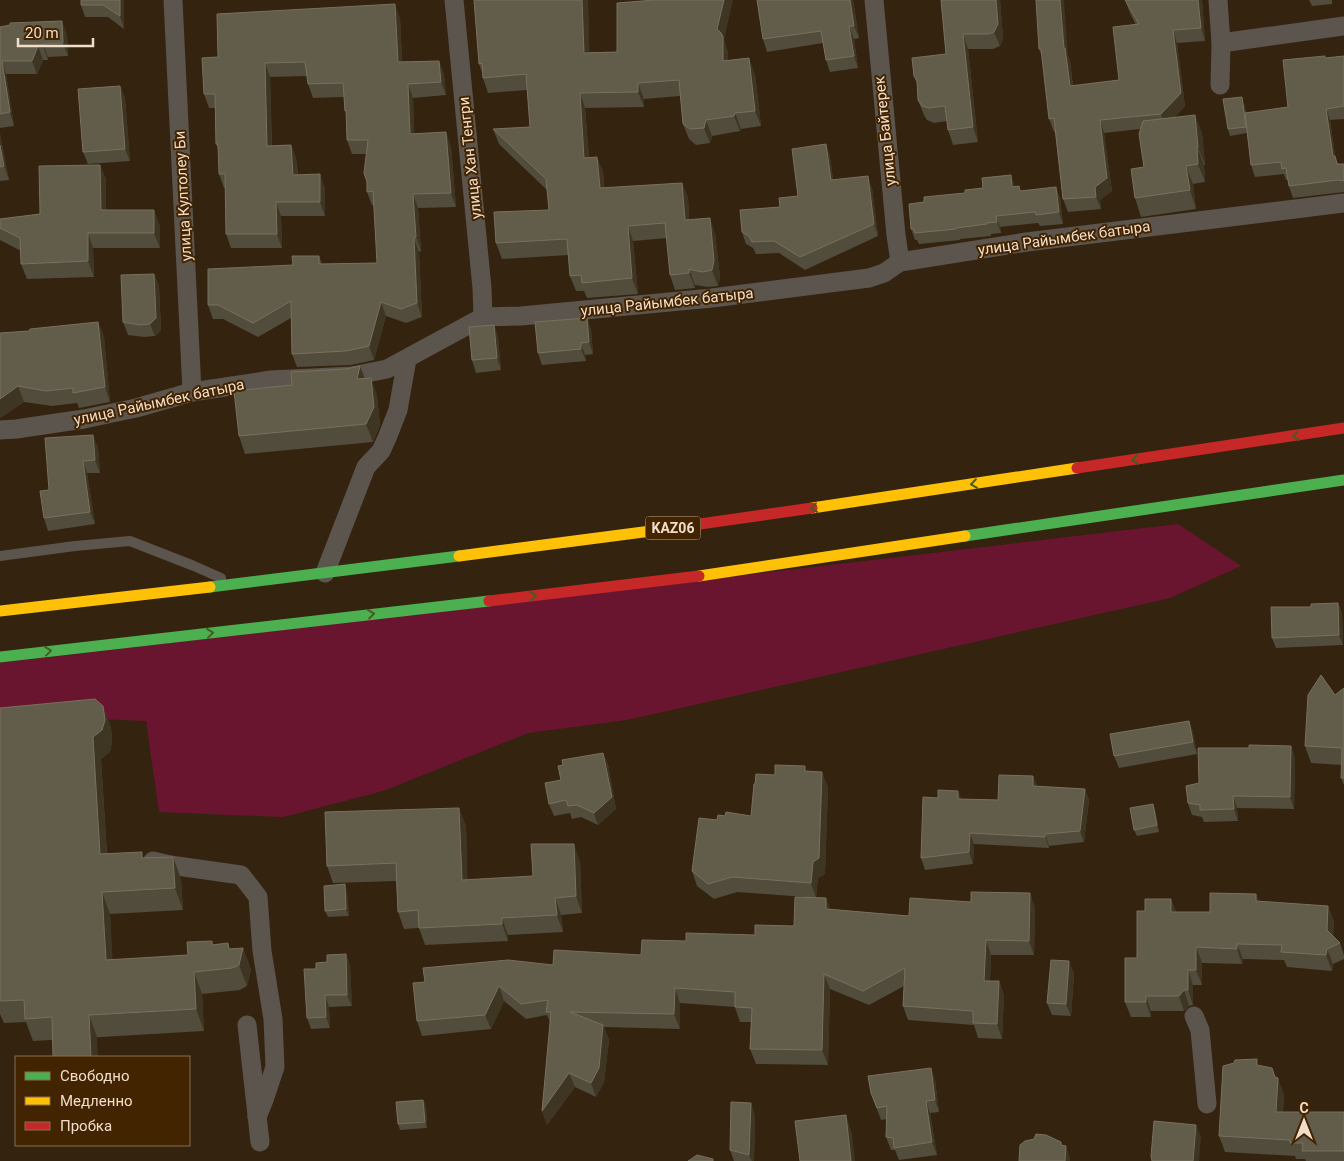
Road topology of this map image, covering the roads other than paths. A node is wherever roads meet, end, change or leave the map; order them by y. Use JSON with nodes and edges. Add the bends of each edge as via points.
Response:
{"nodes":[{"id":1,"x":173,"y":0,"type":"edge"},
{"id":2,"x":454,"y":0,"type":"edge"},
{"id":3,"x":874,"y":0,"type":"edge"},
{"id":4,"x":1218,"y":0,"type":"edge"},
{"id":5,"x":1344,"y":26,"type":"edge"},
{"id":6,"x":1222,"y":44,"type":"junction"},
{"id":7,"x":1220,"y":84,"type":"dead end"},
{"id":8,"x":1344,"y":203,"type":"edge"},
{"id":9,"x":900,"y":262,"type":"junction"},
{"id":10,"x":483,"y":316,"type":"junction"},
{"id":11,"x":407,"y":359,"type":"junction"},
{"id":12,"x":192,"y":392,"type":"junction"},
{"id":13,"x":1344,"y":428,"type":"edge"},
{"id":14,"x":0,"y":430,"type":"edge"},
{"id":15,"x":1344,"y":480,"type":"edge"},
{"id":16,"x":0,"y":556,"type":"edge"},
{"id":17,"x":325,"y":573,"type":"junction"},
{"id":18,"x":233,"y":584,"type":"junction"},
{"id":19,"x":0,"y":611,"type":"edge"},
{"id":20,"x":0,"y":657,"type":"edge"},
{"id":21,"x":138,"y":857,"type":"edge"},
{"id":22,"x":1194,"y":1016,"type":"dead end"},
{"id":23,"x":247,"y":1025,"type":"dead end"},
{"id":24,"x":1207,"y":1104,"type":"dead end"},
{"id":25,"x":257,"y":1117,"type":"junction"},
{"id":26,"x":260,"y":1142,"type":"dead end"}],
"edges":[{"from":1,"to":12,"type":"street","name":"улица Култолеу Би"},
{"from":2,"to":10,"type":"street","name":"улица Хан Тенгри"},
{"from":3,"to":9,"type":"street","name":"улица Байтерек"},
{"from":4,"to":6,"type":"street"},
{"from":5,"to":6,"type":"street"},
{"from":6,"to":7,"type":"street"},
{"from":8,"to":9,"type":"street","name":"улица Райымбек батыра","via":[[1027,242]]},
{"from":9,"to":10,"type":"street","name":"улица Райымбек батыра","via":[[869,278],[712,298],[521,316]]},
{"from":10,"to":11,"type":"street","name":"улица Райымбек батыра"},
{"from":11,"to":12,"type":"street","name":"улица Райымбек батыра","via":[[387,369],[352,376],[271,380]]},
{"from":11,"to":17,"type":"street","via":[[398,410],[381,452],[366,467]]},
{"from":12,"to":14,"type":"street","name":"улица Райымбек батыра","via":[[84,419]]},
{"from":13,"to":17,"type":"highway","number":"KАZ06","one_way":true,"via":[[716,522]]},
{"from":20,"to":15,"type":"highway","one_way":true,"via":[[685,578]]},
{"from":16,"to":18,"type":"lane","via":[[130,541]]},
{"from":17,"to":18,"type":"highway","number":"KАZ06"},
{"from":18,"to":19,"type":"highway","number":"KАZ06"},
{"from":21,"to":25,"type":"street","via":[[241,875],[258,897],[262,951],[273,1019],[275,1067]]},
{"from":22,"to":24,"type":"street","via":[[1200,1030]]},
{"from":23,"to":25,"type":"street"},
{"from":25,"to":26,"type":"street"}]}
